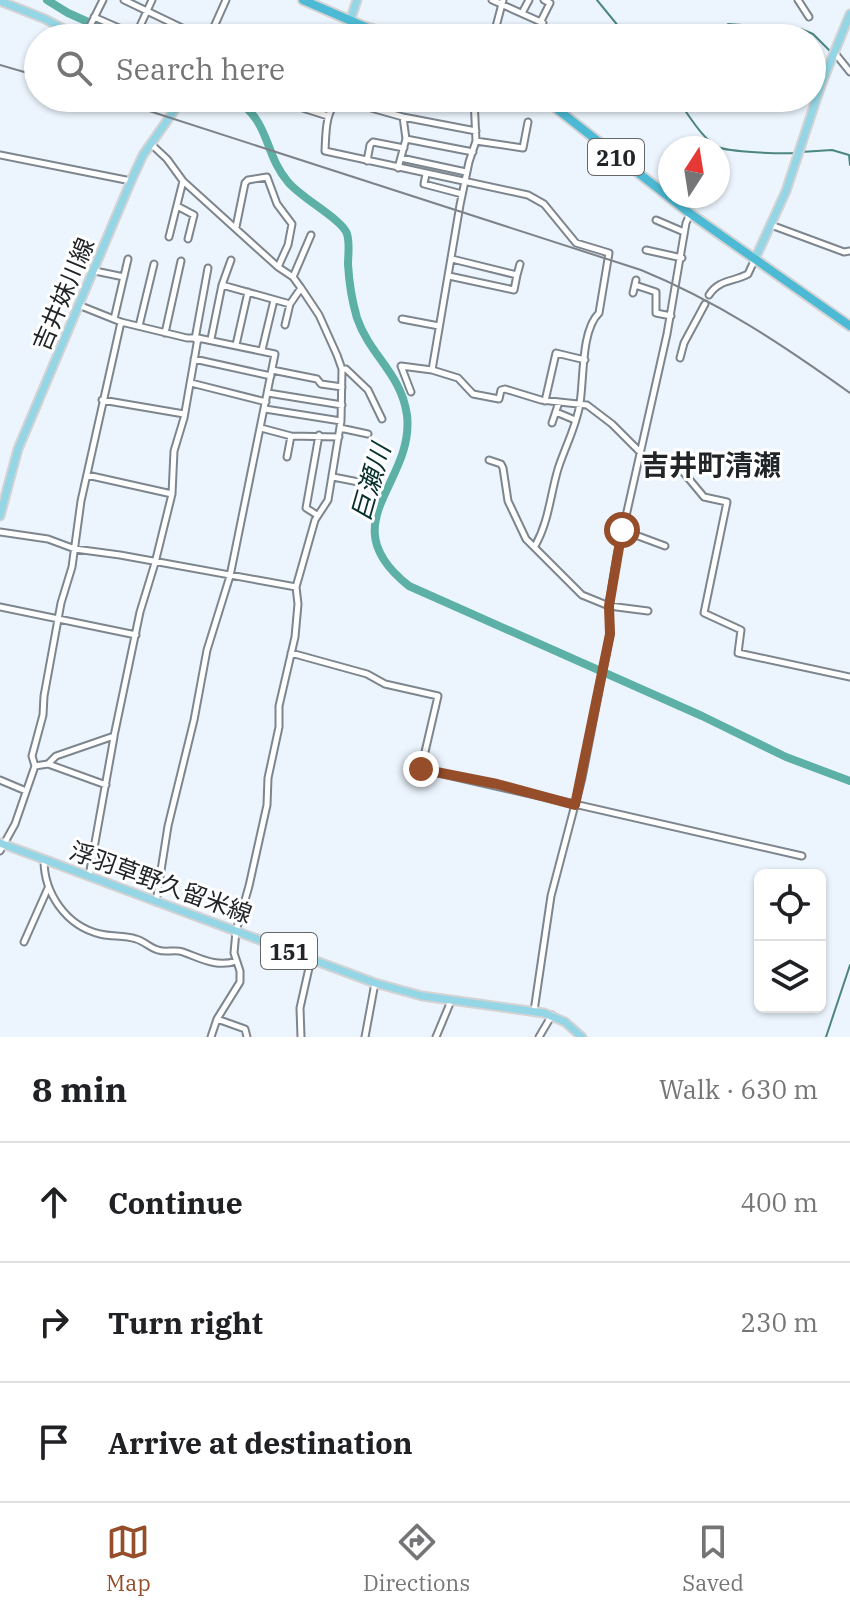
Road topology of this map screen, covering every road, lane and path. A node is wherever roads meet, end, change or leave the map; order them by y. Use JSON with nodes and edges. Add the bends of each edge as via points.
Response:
{"nodes":[{"id":1,"x":103,"y":0,"type":"edge"},
{"id":2,"x":124,"y":0,"type":"edge"},
{"id":3,"x":152,"y":0,"type":"edge"},
{"id":4,"x":226,"y":0,"type":"edge"},
{"id":5,"x":303,"y":0,"type":"edge"},
{"id":6,"x":357,"y":0,"type":"edge"},
{"id":7,"x":492,"y":0,"type":"edge"},
{"id":8,"x":544,"y":0,"type":"edge"},
{"id":9,"x":798,"y":0,"type":"edge"},
{"id":10,"x":0,"y":1,"type":"edge"},
{"id":11,"x":526,"y":1,"type":"edge"},
{"id":12,"x":503,"y":2,"type":"edge"},
{"id":13,"x":148,"y":10,"type":"junction"},
{"id":14,"x":522,"y":13,"type":"junction"},
{"id":15,"x":850,"y":14,"type":"edge"},
{"id":16,"x":94,"y":17,"type":"junction"},
{"id":17,"x":809,"y":17,"type":"dead end"},
{"id":18,"x":350,"y":21,"type":"junction"},
{"id":19,"x":55,"y":24,"type":"edge"},
{"id":20,"x":90,"y":24,"type":"edge"},
{"id":21,"x":110,"y":24,"type":"edge"},
{"id":22,"x":143,"y":24,"type":"edge"},
{"id":23,"x":177,"y":24,"type":"edge"},
{"id":24,"x":213,"y":24,"type":"edge"},
{"id":25,"x":356,"y":24,"type":"edge"},
{"id":26,"x":497,"y":24,"type":"edge"},
{"id":27,"x":833,"y":55,"type":"junction"},
{"id":28,"x":850,"y":72,"type":"edge"},
{"id":29,"x":826,"y":75,"type":"edge"},
{"id":30,"x":173,"y":112,"type":"edge"},
{"id":31,"x":315,"y":112,"type":"edge"},
{"id":32,"x":330,"y":112,"type":"edge"},
{"id":33,"x":388,"y":112,"type":"edge"},
{"id":34,"x":475,"y":112,"type":"edge"},
{"id":35,"x":567,"y":112,"type":"edge"},
{"id":36,"x":813,"y":112,"type":"edge"},
{"id":37,"x":328,"y":116,"type":"junction"},
{"id":38,"x":403,"y":117,"type":"junction"},
{"id":39,"x":528,"y":122,"type":"dead end"},
{"id":40,"x":476,"y":131,"type":"junction"},
{"id":41,"x":406,"y":139,"type":"junction"},
{"id":42,"x":476,"y":141,"type":"junction"},
{"id":43,"x":151,"y":144,"type":"junction"},
{"id":44,"x":404,"y":148,"type":"junction"},
{"id":45,"x":473,"y":152,"type":"junction"},
{"id":46,"x":0,"y":155,"type":"edge"},
{"id":47,"x":401,"y":158,"type":"junction"},
{"id":48,"x":367,"y":161,"type":"junction"},
{"id":49,"x":398,"y":168,"type":"junction"},
{"id":50,"x":466,"y":172,"type":"junction"},
{"id":51,"x":426,"y":174,"type":"junction"},
{"id":52,"x":131,"y":181,"type":"junction"},
{"id":53,"x":183,"y":181,"type":"junction"},
{"id":54,"x":464,"y":183,"type":"junction"},
{"id":55,"x":462,"y":194,"type":"junction"},
{"id":56,"x":177,"y":206,"type":"junction"},
{"id":57,"x":690,"y":214,"type":"junction"},
{"id":58,"x":656,"y":220,"type":"dead end"},
{"id":59,"x":771,"y":225,"type":"junction"},
{"id":60,"x":236,"y":227,"type":"junction"},
{"id":61,"x":684,"y":232,"type":"junction"},
{"id":62,"x":311,"y":235,"type":"dead end"},
{"id":63,"x":169,"y":237,"type":"dead end"},
{"id":64,"x":188,"y":239,"type":"dead end"},
{"id":65,"x":646,"y":250,"type":"dead end"},
{"id":66,"x":850,"y":251,"type":"edge"},
{"id":67,"x":682,"y":258,"type":"junction"},
{"id":68,"x":128,"y":259,"type":"dead end"},
{"id":69,"x":452,"y":259,"type":"junction"},
{"id":70,"x":755,"y":259,"type":"junction"},
{"id":71,"x":231,"y":260,"type":"dead end"},
{"id":72,"x":181,"y":261,"type":"dead end"},
{"id":73,"x":154,"y":264,"type":"dead end"},
{"id":74,"x":520,"y":264,"type":"dead end"},
{"id":75,"x":278,"y":267,"type":"junction"},
{"id":76,"x":208,"y":268,"type":"dead end"},
{"id":77,"x":95,"y":271,"type":"junction"},
{"id":78,"x":517,"y":275,"type":"junction"},
{"id":79,"x":449,"y":276,"type":"junction"},
{"id":80,"x":124,"y":277,"type":"junction"},
{"id":81,"x":293,"y":277,"type":"junction"},
{"id":82,"x":222,"y":285,"type":"junction"},
{"id":83,"x":301,"y":288,"type":"junction"},
{"id":84,"x":248,"y":292,"type":"junction"},
{"id":85,"x":633,"y":293,"type":"dead end"},
{"id":86,"x":709,"y":295,"type":"dead end"},
{"id":87,"x":274,"y":300,"type":"junction"},
{"id":88,"x":290,"y":304,"type":"junction"},
{"id":89,"x":705,"y":304,"type":"dead end"},
{"id":90,"x":81,"y":306,"type":"junction"},
{"id":91,"x":671,"y":316,"type":"junction"},
{"id":92,"x":402,"y":319,"type":"dead end"},
{"id":93,"x":118,"y":320,"type":"junction"},
{"id":94,"x":285,"y":325,"type":"dead end"},
{"id":95,"x":139,"y":326,"type":"junction"},
{"id":96,"x":439,"y":326,"type":"junction"},
{"id":97,"x":850,"y":326,"type":"edge"},
{"id":98,"x":165,"y":333,"type":"junction"},
{"id":99,"x":196,"y":338,"type":"junction"},
{"id":100,"x":211,"y":339,"type":"junction"},
{"id":101,"x":236,"y":345,"type":"junction"},
{"id":102,"x":262,"y":350,"type":"junction"},
{"id":103,"x":680,"y":358,"type":"dead end"},
{"id":104,"x":194,"y":359,"type":"junction"},
{"id":105,"x":585,"y":360,"type":"junction"},
{"id":106,"x":342,"y":369,"type":"junction"},
{"id":107,"x":432,"y":370,"type":"junction"},
{"id":108,"x":271,"y":373,"type":"junction"},
{"id":109,"x":191,"y":383,"type":"junction"},
{"id":110,"x":342,"y":387,"type":"junction"},
{"id":111,"x":411,"y":392,"type":"dead end"},
{"id":112,"x":268,"y":393,"type":"junction"},
{"id":113,"x":102,"y":400,"type":"junction"},
{"id":114,"x":545,"y":401,"type":"junction"},
{"id":115,"x":559,"y":402,"type":"junction"},
{"id":116,"x":582,"y":404,"type":"junction"},
{"id":117,"x":266,"y":405,"type":"junction"},
{"id":118,"x":342,"y":405,"type":"junction"},
{"id":119,"x":556,"y":412,"type":"junction"},
{"id":120,"x":184,"y":415,"type":"junction"},
{"id":121,"x":382,"y":419,"type":"dead end"},
{"id":122,"x":575,"y":420,"type":"junction"},
{"id":123,"x":552,"y":423,"type":"dead end"},
{"id":124,"x":341,"y":425,"type":"junction"},
{"id":125,"x":261,"y":428,"type":"junction"},
{"id":126,"x":368,"y":434,"type":"dead end"},
{"id":127,"x":319,"y":435,"type":"junction"},
{"id":128,"x":291,"y":436,"type":"junction"},
{"id":129,"x":339,"y":437,"type":"junction"},
{"id":130,"x":640,"y":455,"type":"junction"},
{"id":131,"x":287,"y":457,"type":"dead end"},
{"id":132,"x":489,"y":460,"type":"dead end"},
{"id":133,"x":383,"y":471,"type":"dead end"},
{"id":134,"x":87,"y":475,"type":"junction"},
{"id":135,"x":333,"y":477,"type":"junction"},
{"id":136,"x":172,"y":494,"type":"junction"},
{"id":137,"x":317,"y":515,"type":"junction"},
{"id":138,"x":0,"y":516,"type":"edge"},
{"id":139,"x":622,"y":530,"type":"junction"},
{"id":140,"x":0,"y":532,"type":"edge"},
{"id":141,"x":535,"y":546,"type":"junction"},
{"id":142,"x":665,"y":546,"type":"dead end"},
{"id":143,"x":75,"y":549,"type":"junction"},
{"id":144,"x":155,"y":563,"type":"junction"},
{"id":145,"x":230,"y":576,"type":"junction"},
{"id":146,"x":296,"y":587,"type":"junction"},
{"id":147,"x":609,"y":606,"type":"junction"},
{"id":148,"x":0,"y":607,"type":"edge"},
{"id":149,"x":648,"y":611,"type":"dead end"},
{"id":150,"x":58,"y":619,"type":"junction"},
{"id":151,"x":136,"y":635,"type":"junction"},
{"id":152,"x":291,"y":653,"type":"junction"},
{"id":153,"x":850,"y":677,"type":"edge"},
{"id":154,"x":114,"y":736,"type":"junction"},
{"id":155,"x":48,"y":764,"type":"junction"},
{"id":156,"x":35,"y":766,"type":"junction"},
{"id":157,"x":0,"y":780,"type":"edge"},
{"id":158,"x":106,"y":785,"type":"junction"},
{"id":159,"x":26,"y":791,"type":"junction"},
{"id":160,"x":575,"y":805,"type":"junction"},
{"id":161,"x":1,"y":846,"type":"edge"},
{"id":162,"x":802,"y":856,"type":"dead end"},
{"id":163,"x":44,"y":860,"type":"junction"},
{"id":164,"x":89,"y":876,"type":"junction"},
{"id":165,"x":49,"y":887,"type":"junction"},
{"id":166,"x":156,"y":902,"type":"junction"},
{"id":167,"x":236,"y":931,"type":"junction"},
{"id":168,"x":24,"y":942,"type":"dead end"},
{"id":169,"x":311,"y":959,"type":"junction"},
{"id":170,"x":236,"y":961,"type":"junction"},
{"id":171,"x":375,"y":983,"type":"junction"},
{"id":172,"x":451,"y":1001,"type":"junction"},
{"id":173,"x":534,"y":1011,"type":"junction"},
{"id":174,"x":552,"y":1015,"type":"junction"},
{"id":175,"x":217,"y":1019,"type":"junction"},
{"id":176,"x":211,"y":1037,"type":"edge"},
{"id":177,"x":247,"y":1037,"type":"edge"},
{"id":178,"x":301,"y":1037,"type":"edge"},
{"id":179,"x":365,"y":1037,"type":"edge"},
{"id":180,"x":436,"y":1037,"type":"edge"},
{"id":181,"x":539,"y":1037,"type":"edge"},
{"id":182,"x":582,"y":1037,"type":"edge"}],
"edges":[{"from":1,"to":16,"type":"street"},
{"from":2,"to":13,"type":"street"},
{"from":3,"to":13,"type":"street"},
{"from":4,"to":24,"type":"street"},
{"from":5,"to":18,"type":"highway"},
{"from":6,"to":18,"type":"main road"},
{"from":7,"to":12,"type":"street"},
{"from":8,"to":14,"type":"street","via":[[550,3],[542,22]]},
{"from":9,"to":17,"type":"street"},
{"from":10,"to":19,"type":"main road"},
{"from":11,"to":14,"type":"street"},
{"from":12,"to":14,"type":"street"},
{"from":12,"to":26,"type":"street"},
{"from":13,"to":22,"type":"street"},
{"from":13,"to":23,"type":"street"},
{"from":15,"to":27,"type":"main road"},
{"from":16,"to":20,"type":"street"},
{"from":16,"to":21,"type":"street"},
{"from":18,"to":25,"type":"highway"},
{"from":27,"to":28,"type":"street"},
{"from":27,"to":29,"type":"main road"},
{"from":30,"to":43,"type":"main road","name":"吉井妹川線"},
{"from":31,"to":37,"type":"street"},
{"from":32,"to":37,"type":"street"},
{"from":33,"to":38,"type":"street"},
{"from":34,"to":40,"type":"street"},
{"from":35,"to":57,"type":"highway","number":"210"},
{"from":36,"to":59,"type":"main road"},
{"from":37,"to":48,"type":"street","via":[[327,154]]},
{"from":38,"to":40,"type":"street"},
{"from":38,"to":41,"type":"street"},
{"from":39,"to":42,"type":"street","via":[[523,148]]},
{"from":40,"to":42,"type":"street"},
{"from":41,"to":44,"type":"street"},
{"from":41,"to":45,"type":"street"},
{"from":42,"to":45,"type":"street"},
{"from":43,"to":52,"type":"main road","name":"吉井妹川線"},
{"from":43,"to":53,"type":"street"},
{"from":44,"to":47,"type":"street"},
{"from":44,"to":48,"type":"street","via":[[373,142]]},
{"from":45,"to":50,"type":"street"},
{"from":46,"to":52,"type":"street"},
{"from":47,"to":49,"type":"street"},
{"from":47,"to":50,"type":"street"},
{"from":48,"to":49,"type":"street"},
{"from":49,"to":51,"type":"street"},
{"from":50,"to":54,"type":"street"},
{"from":51,"to":54,"type":"street"},
{"from":51,"to":55,"type":"street","via":[[424,184]]},
{"from":52,"to":77,"type":"main road","name":"吉井妹川線"},
{"from":53,"to":56,"type":"street"},
{"from":53,"to":60,"type":"street"},
{"from":54,"to":55,"type":"street"},
{"from":54,"to":105,"type":"street","via":[[537,199],[576,243],[609,253]]},
{"from":55,"to":69,"type":"street"},
{"from":56,"to":63,"type":"street"},
{"from":56,"to":64,"type":"street","via":[[194,215]]},
{"from":57,"to":61,"type":"street"},
{"from":57,"to":70,"type":"highway","number":"210"},
{"from":58,"to":61,"type":"street"},
{"from":59,"to":66,"type":"street"},
{"from":59,"to":70,"type":"main road"},
{"from":60,"to":75,"type":"street"},
{"from":60,"to":75,"type":"street","via":[[245,183],[267,177],[292,224]]},
{"from":61,"to":67,"type":"street"},
{"from":62,"to":81,"type":"street"},
{"from":65,"to":67,"type":"street"},
{"from":67,"to":91,"type":"street"},
{"from":68,"to":80,"type":"street"},
{"from":69,"to":78,"type":"street"},
{"from":69,"to":79,"type":"street"},
{"from":70,"to":86,"type":"street","via":[[748,274],[714,287]]},
{"from":70,"to":97,"type":"highway","number":"210"},
{"from":71,"to":82,"type":"street"},
{"from":72,"to":98,"type":"street"},
{"from":73,"to":95,"type":"street"},
{"from":74,"to":78,"type":"street"},
{"from":75,"to":81,"type":"street"},
{"from":76,"to":99,"type":"street"},
{"from":77,"to":80,"type":"street"},
{"from":77,"to":90,"type":"main road","name":"吉井妹川線"},
{"from":78,"to":79,"type":"street","via":[[514,290]]},
{"from":79,"to":96,"type":"street"},
{"from":80,"to":93,"type":"street"},
{"from":81,"to":83,"type":"street"},
{"from":82,"to":84,"type":"street"},
{"from":82,"to":100,"type":"street"},
{"from":83,"to":88,"type":"street"},
{"from":83,"to":106,"type":"street","via":[[326,328]]},
{"from":84,"to":87,"type":"street"},
{"from":84,"to":101,"type":"street"},
{"from":85,"to":91,"type":"street","via":[[636,283],[656,292],[656,313]]},
{"from":87,"to":88,"type":"street"},
{"from":87,"to":102,"type":"street"},
{"from":88,"to":94,"type":"street"},
{"from":89,"to":103,"type":"street"},
{"from":90,"to":93,"type":"street"},
{"from":90,"to":138,"type":"main road","name":"吉井妹川線","via":[[18,449]]},
{"from":91,"to":130,"type":"street"},
{"from":92,"to":96,"type":"street"},
{"from":93,"to":95,"type":"street"},
{"from":93,"to":113,"type":"street"},
{"from":95,"to":98,"type":"street"},
{"from":96,"to":107,"type":"street"},
{"from":98,"to":99,"type":"street"},
{"from":99,"to":100,"type":"street"},
{"from":99,"to":104,"type":"street"},
{"from":100,"to":101,"type":"street"},
{"from":101,"to":102,"type":"street"},
{"from":102,"to":108,"type":"street","via":[[275,354]]},
{"from":104,"to":108,"type":"street"},
{"from":104,"to":109,"type":"street"},
{"from":105,"to":114,"type":"street","via":[[556,353]]},
{"from":105,"to":116,"type":"street"},
{"from":106,"to":110,"type":"street"},
{"from":106,"to":121,"type":"street","via":[[368,390]]},
{"from":107,"to":111,"type":"street","via":[[401,366]]},
{"from":107,"to":114,"type":"street","via":[[458,378],[473,394],[499,399],[505,389]]},
{"from":108,"to":110,"type":"street"},
{"from":108,"to":112,"type":"street"},
{"from":109,"to":117,"type":"street"},
{"from":109,"to":120,"type":"street"},
{"from":110,"to":118,"type":"street"},
{"from":112,"to":117,"type":"street"},
{"from":112,"to":118,"type":"street"},
{"from":113,"to":120,"type":"street"},
{"from":113,"to":134,"type":"street"},
{"from":114,"to":115,"type":"street"},
{"from":115,"to":116,"type":"street"},
{"from":115,"to":119,"type":"street"},
{"from":116,"to":122,"type":"street"},
{"from":116,"to":130,"type":"street","via":[[612,424]]},
{"from":117,"to":124,"type":"street"},
{"from":117,"to":125,"type":"street"},
{"from":118,"to":124,"type":"street"},
{"from":119,"to":122,"type":"street"},
{"from":119,"to":123,"type":"street"},
{"from":120,"to":136,"type":"street","via":[[174,451]]},
{"from":122,"to":141,"type":"street","via":[[547,526]]},
{"from":124,"to":126,"type":"street"},
{"from":124,"to":129,"type":"street"},
{"from":125,"to":128,"type":"street"},
{"from":125,"to":145,"type":"street"},
{"from":127,"to":128,"type":"street"},
{"from":127,"to":129,"type":"street"},
{"from":127,"to":137,"type":"street","via":[[306,508]]},
{"from":128,"to":131,"type":"street"},
{"from":129,"to":135,"type":"street"},
{"from":130,"to":139,"type":"street"},
{"from":130,"to":153,"type":"street","via":[[679,467],[704,497],[727,502],[704,613],[741,630],[738,653]]},
{"from":132,"to":141,"type":"street","via":[[501,464],[513,514]]},
{"from":133,"to":135,"type":"street","via":[[374,485]]},
{"from":134,"to":136,"type":"street"},
{"from":134,"to":143,"type":"street"},
{"from":135,"to":137,"type":"street","via":[[325,507]]},
{"from":136,"to":144,"type":"street"},
{"from":137,"to":146,"type":"street"},
{"from":139,"to":142,"type":"street"},
{"from":139,"to":147,"type":"street"},
{"from":140,"to":143,"type":"street"},
{"from":141,"to":147,"type":"street","via":[[582,595]]},
{"from":143,"to":144,"type":"street"},
{"from":143,"to":150,"type":"street"},
{"from":144,"to":145,"type":"street"},
{"from":144,"to":151,"type":"street"},
{"from":145,"to":146,"type":"street"},
{"from":145,"to":166,"type":"street","via":[[207,650]]},
{"from":146,"to":152,"type":"street"},
{"from":147,"to":149,"type":"street"},
{"from":147,"to":160,"type":"street","via":[[610,634]]},
{"from":148,"to":150,"type":"street"},
{"from":150,"to":151,"type":"street"},
{"from":150,"to":156,"type":"street","via":[[32,756]]},
{"from":151,"to":154,"type":"street"},
{"from":152,"to":160,"type":"street","via":[[438,696],[421,769]]},
{"from":152,"to":167,"type":"street","via":[[267,805]]},
{"from":154,"to":155,"type":"street","via":[[60,754]]},
{"from":154,"to":158,"type":"street"},
{"from":155,"to":156,"type":"street"},
{"from":155,"to":158,"type":"street"},
{"from":156,"to":159,"type":"street"},
{"from":157,"to":159,"type":"street"},
{"from":158,"to":164,"type":"street"},
{"from":159,"to":161,"type":"street"},
{"from":160,"to":162,"type":"street"},
{"from":160,"to":173,"type":"street","via":[[551,896]]},
{"from":161,"to":163,"type":"main road","name":"浮羽草野久留米線","number":"151"},
{"from":163,"to":164,"type":"main road","name":"浮羽草野久留米線","number":"151"},
{"from":163,"to":165,"type":"street"},
{"from":164,"to":166,"type":"main road","name":"浮羽草野久留米線","number":"151"},
{"from":165,"to":168,"type":"street"},
{"from":165,"to":170,"type":"street","via":[[61,908],[99,934],[121,934],[158,950],[182,951],[219,964]]},
{"from":166,"to":167,"type":"main road","name":"浮羽草野久留米線","number":"151"},
{"from":167,"to":169,"type":"main road","name":"浮羽草野久留米線","number":"151"},
{"from":167,"to":170,"type":"street"},
{"from":169,"to":171,"type":"main road","name":"浮羽草野久留米線","number":"151"},
{"from":169,"to":178,"type":"street","via":[[300,1008]]},
{"from":170,"to":175,"type":"street","via":[[240,982]]},
{"from":171,"to":172,"type":"main road","name":"浮羽草野久留米線","number":"151"},
{"from":171,"to":179,"type":"street"},
{"from":172,"to":173,"type":"main road","name":"浮羽草野久留米線","number":"151"},
{"from":172,"to":180,"type":"street"},
{"from":173,"to":174,"type":"main road","name":"浮羽草野久留米線","number":"151"},
{"from":174,"to":181,"type":"street"},
{"from":174,"to":182,"type":"main road","name":"浮羽草野久留米線","number":"151"},
{"from":175,"to":176,"type":"street"},
{"from":175,"to":177,"type":"street","via":[[242,1027]]}]}
